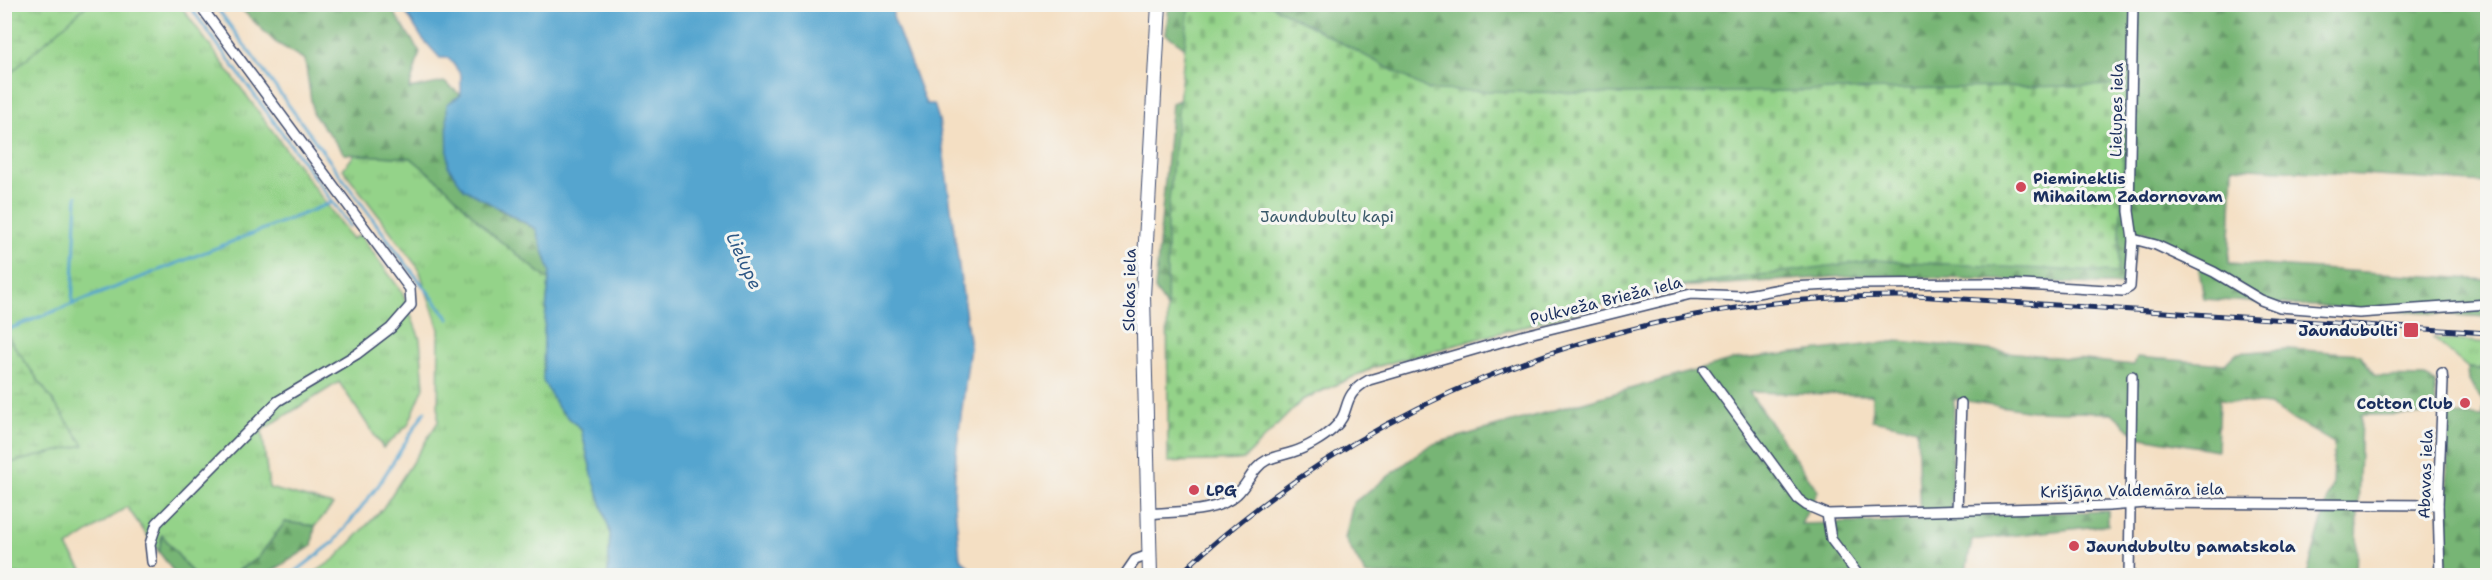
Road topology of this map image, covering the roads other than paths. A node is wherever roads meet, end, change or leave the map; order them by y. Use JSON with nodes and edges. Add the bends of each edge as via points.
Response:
{"nodes":[{"id":1,"x":199,"y":4,"type":"edge"},
{"id":2,"x":1159,"y":4,"type":"edge"},
{"id":3,"x":2133,"y":4,"type":"edge"},
{"id":4,"x":2133,"y":239,"type":"junction"},
{"id":5,"x":2130,"y":287,"type":"joint"},
{"id":6,"x":2487,"y":304,"type":"edge"},
{"id":7,"x":1704,"y":370,"type":"dead end"},
{"id":8,"x":2442,"y":373,"type":"dead end"},
{"id":9,"x":2132,"y":376,"type":"dead end"},
{"id":10,"x":1960,"y":403,"type":"dead end"},
{"id":11,"x":2130,"y":503,"type":"junction"},
{"id":12,"x":2438,"y":505,"type":"junction"},
{"id":13,"x":1957,"y":510,"type":"junction"},
{"id":14,"x":1149,"y":514,"type":"junction"},
{"id":15,"x":1827,"y":514,"type":"junction"},
{"id":16,"x":1149,"y":555,"type":"junction"},
{"id":17,"x":152,"y":562,"type":"dead end"},
{"id":18,"x":1124,"y":576,"type":"edge"},
{"id":19,"x":1149,"y":576,"type":"edge"},
{"id":20,"x":1858,"y":576,"type":"edge"},
{"id":21,"x":2129,"y":576,"type":"edge"},
{"id":22,"x":2440,"y":576,"type":"edge"}],
"edges":[{"from":1,"to":17,"type":"street","via":[[410,289],[411,304],[391,328],[357,354],[278,401],[158,523],[150,544]]},
{"from":2,"to":14,"type":"main road","name":"Slokas iela","via":[[1143,278]]},
{"from":3,"to":4,"type":"street","name":"Lielupes iela","via":[[2129,211]]},
{"from":4,"to":5,"type":"street","name":"Lielupes iela"},
{"from":4,"to":6,"type":"street","via":[[2156,245],[2280,307],[2359,313]]},
{"from":5,"to":14,"type":"street","name":"Pulkveža Brieža iela","via":[[2112,292],[1990,283],[1851,284],[1791,287],[1741,296],[1691,294],[1664,300],[1370,380],[1350,394],[1341,421],[1334,428],[1295,452],[1265,461],[1236,496],[1205,508]]},
{"from":7,"to":15,"type":"street","via":[[1798,499]]},
{"from":8,"to":12,"type":"street","name":"Abavas iela"},
{"from":9,"to":11,"type":"street"},
{"from":10,"to":13,"type":"street"},
{"from":11,"to":12,"type":"street","name":"Krišjāņa Valdemāra iela"},
{"from":11,"to":13,"type":"street","name":"Krišjāņa Valdemāra iela"},
{"from":11,"to":21,"type":"street"},
{"from":12,"to":22,"type":"street","name":"Abavas iela"},
{"from":13,"to":15,"type":"street","name":"Krišjāņa Valdemāra iela"},
{"from":14,"to":16,"type":"main road","name":"Slokas iela"},
{"from":15,"to":20,"type":"street","via":[[1831,539]]},
{"from":16,"to":18,"type":"street","via":[[1135,560]]},
{"from":16,"to":19,"type":"main road","name":"Slokas iela"}]}
